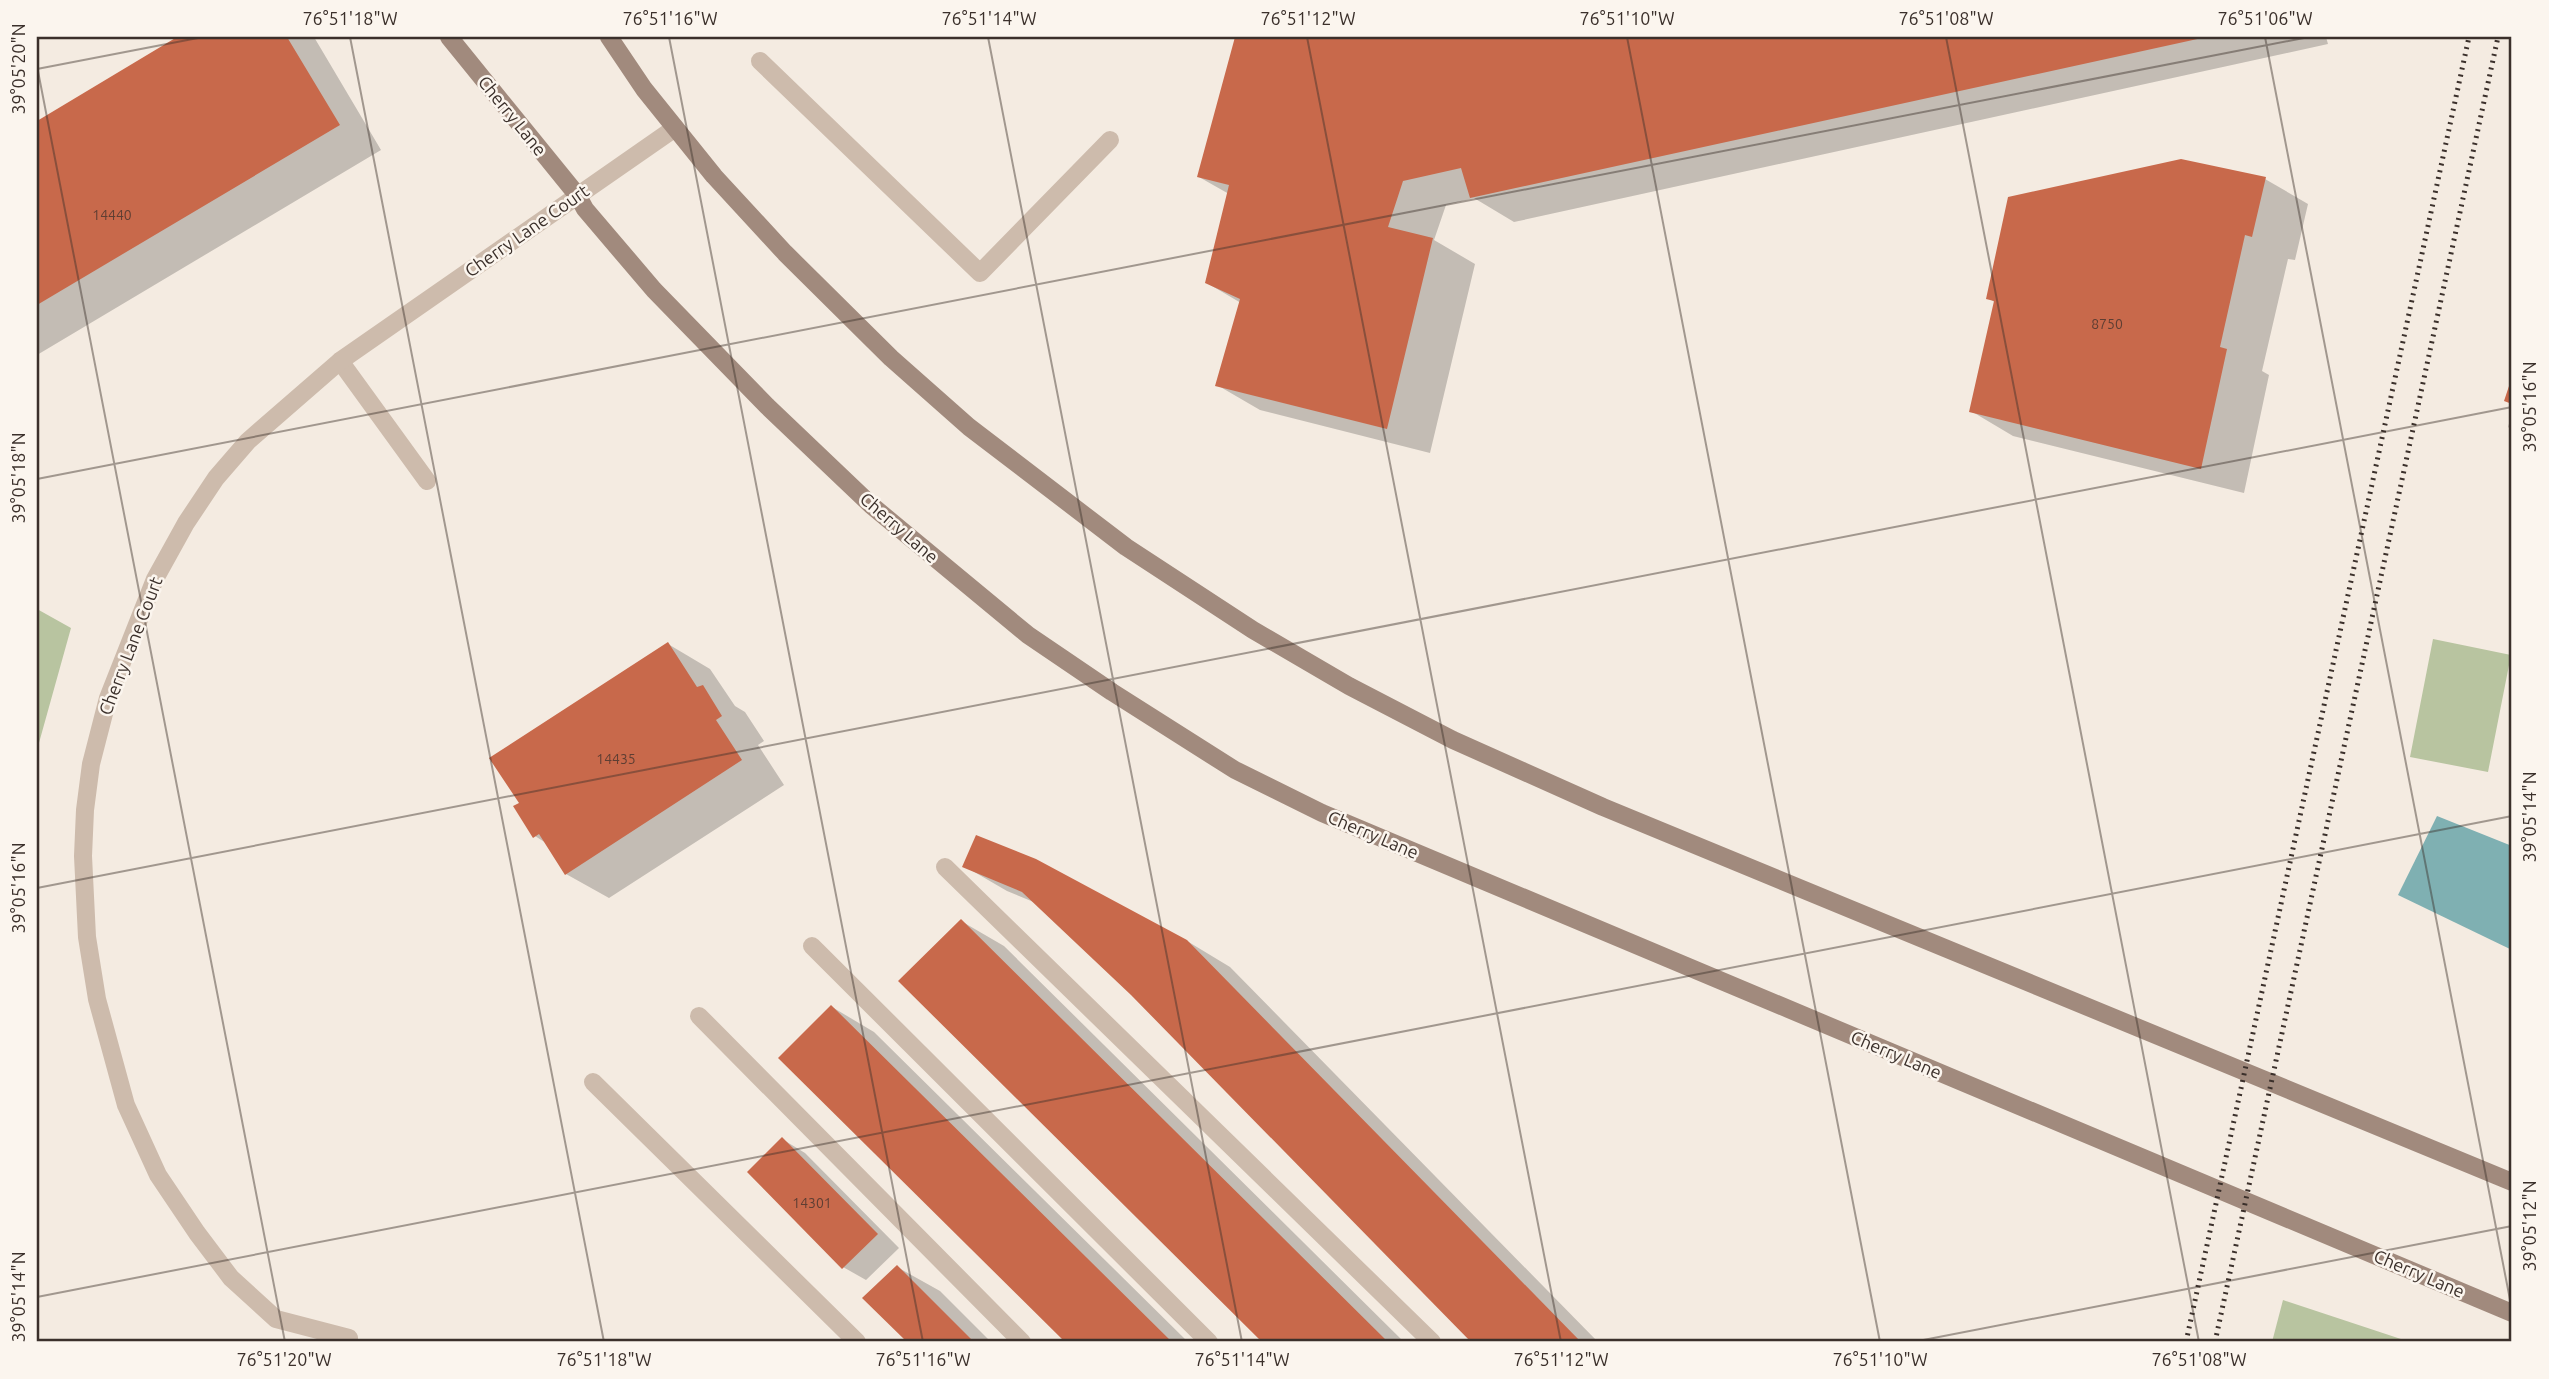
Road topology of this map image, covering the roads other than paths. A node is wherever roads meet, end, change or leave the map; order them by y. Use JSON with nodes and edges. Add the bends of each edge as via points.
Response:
{"nodes":[{"id":1,"x":449,"y":37,"type":"edge"},
{"id":2,"x":608,"y":37,"type":"edge"},
{"id":3,"x":760,"y":61,"type":"dead end"},
{"id":4,"x":675,"y":128,"type":"junction"},
{"id":5,"x":1110,"y":140,"type":"dead end"},
{"id":6,"x":578,"y":196,"type":"junction"},
{"id":7,"x":340,"y":361,"type":"junction"},
{"id":8,"x":427,"y":481,"type":"dead end"},
{"id":9,"x":945,"y":867,"type":"dead end"},
{"id":10,"x":812,"y":946,"type":"dead end"},
{"id":11,"x":699,"y":1016,"type":"dead end"},
{"id":12,"x":593,"y":1082,"type":"dead end"},
{"id":13,"x":2512,"y":1182,"type":"edge"},
{"id":14,"x":2512,"y":1313,"type":"edge"},
{"id":15,"x":349,"y":1338,"type":"dead end"},
{"id":16,"x":857,"y":1342,"type":"edge"},
{"id":17,"x":1022,"y":1342,"type":"edge"},
{"id":18,"x":1209,"y":1342,"type":"edge"},
{"id":19,"x":1432,"y":1342,"type":"edge"}],
"edges":[{"from":1,"to":6,"type":"main road","name":"Cherry Lane"},
{"from":2,"to":4,"type":"main road"},
{"from":3,"to":5,"type":"street","via":[[980,273]]},
{"from":4,"to":6,"type":"street","name":"Cherry Lane Court"},
{"from":4,"to":13,"type":"main road","via":[[785,253],[969,427],[1126,547],[1349,687],[1603,807]]},
{"from":6,"to":7,"type":"street","name":"Cherry Lane Court"},
{"from":6,"to":14,"type":"main road","name":"Cherry Lane","via":[[711,351],[871,505],[1028,635],[1235,770],[1322,813]]},
{"from":7,"to":8,"type":"street"},
{"from":7,"to":15,"type":"street","name":"Cherry Lane Court","via":[[248,441],[216,478],[155,579],[108,698],[91,764],[83,856],[87,937],[97,999],[126,1105],[158,1175],[231,1278],[276,1319]]},
{"from":9,"to":19,"type":"street"},
{"from":10,"to":18,"type":"street"},
{"from":11,"to":17,"type":"street"},
{"from":12,"to":16,"type":"street"}]}
